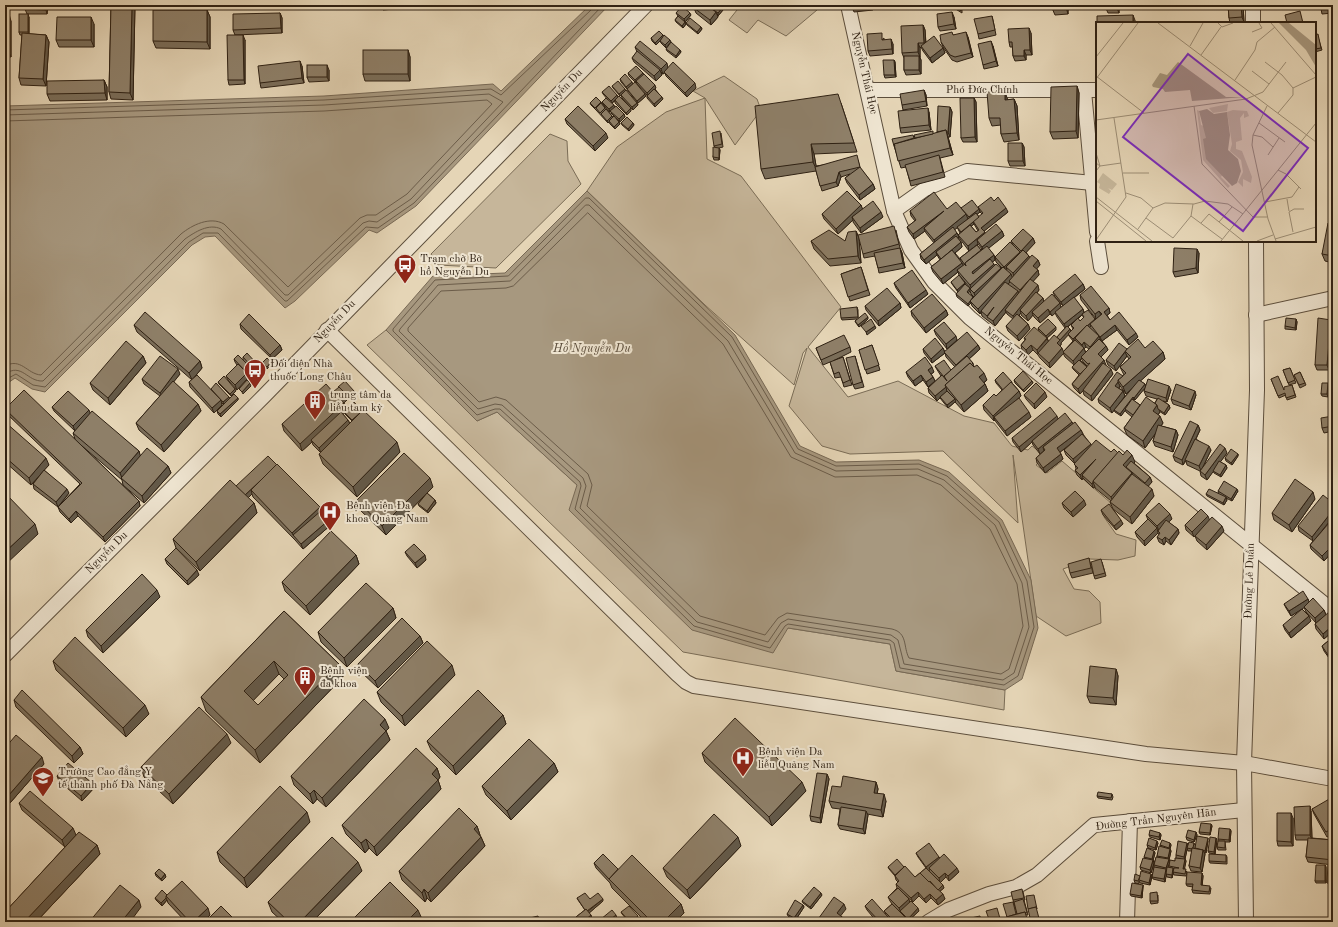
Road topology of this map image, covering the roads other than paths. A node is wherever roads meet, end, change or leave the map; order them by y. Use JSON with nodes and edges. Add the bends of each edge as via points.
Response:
{"nodes":[{"id":1,"x":646,"y":5,"type":"edge"},
{"id":2,"x":848,"y":5,"type":"edge"},
{"id":3,"x":1253,"y":5,"type":"edge"},
{"id":4,"x":1253,"y":22,"type":"edge"},
{"id":5,"x":868,"y":90,"type":"junction"},
{"id":6,"x":1090,"y":90,"type":"edge"},
{"id":7,"x":1093,"y":183,"type":"junction"},
{"id":8,"x":894,"y":211,"type":"junction"},
{"id":9,"x":1096,"y":220,"type":"edge"},
{"id":10,"x":1097,"y":242,"type":"edge"},
{"id":11,"x":1256,"y":242,"type":"edge"},
{"id":12,"x":1101,"y":267,"type":"dead end"},
{"id":13,"x":1333,"y":298,"type":"edge"},
{"id":14,"x":1256,"y":315,"type":"junction"},
{"id":15,"x":327,"y":330,"type":"junction"},
{"id":16,"x":1251,"y":546,"type":"junction"},
{"id":17,"x":1332,"y":609,"type":"edge"},
{"id":18,"x":8,"y":650,"type":"edge"},
{"id":19,"x":1244,"y":763,"type":"junction"},
{"id":20,"x":1333,"y":779,"type":"edge"},
{"id":21,"x":1244,"y":810,"type":"junction"},
{"id":22,"x":1130,"y":821,"type":"junction"},
{"id":23,"x":928,"y":922,"type":"edge"},
{"id":24,"x":1127,"y":922,"type":"edge"},
{"id":25,"x":1246,"y":922,"type":"edge"}],
"edges":[{"from":1,"to":15,"type":"street","name":"Nguyễn Du"},
{"from":2,"to":5,"type":"street","name":"Nguyễn Thái Học"},
{"from":3,"to":4,"type":"street"},
{"from":5,"to":6,"type":"street","name":"Phó Đức Chính"},
{"from":5,"to":8,"type":"street","name":"Nguyễn Thái Học"},
{"from":6,"to":7,"type":"street"},
{"from":7,"to":8,"type":"street","via":[[967,171],[925,189]]},
{"from":7,"to":9,"type":"street"},
{"from":8,"to":16,"type":"street","name":"Nguyễn Thái Học","via":[[911,250],[934,282],[970,318]]},
{"from":10,"to":12,"type":"street"},
{"from":11,"to":14,"type":"street","name":"Đường Lê Duẩn"},
{"from":13,"to":14,"type":"street"},
{"from":14,"to":16,"type":"street","name":"Đường Lê Duẩn","via":[[1257,390]]},
{"from":15,"to":18,"type":"street","name":"Nguyễn Du"},
{"from":15,"to":19,"type":"street","via":[[686,682],[694,686],[1146,754]]},
{"from":16,"to":17,"type":"street","name":"Nguyễn Thái Học"},
{"from":16,"to":19,"type":"street","name":"Đường Lê Duẩn"},
{"from":19,"to":20,"type":"street"},
{"from":19,"to":21,"type":"street","name":"Đường Lê Duẩn"},
{"from":21,"to":22,"type":"street","name":"Đường Trần Nguyên Hãn"},
{"from":21,"to":25,"type":"street","name":"Đường Lê Duẩn"},
{"from":22,"to":23,"type":"street","name":"Đường Trần Nguyên Hãn","via":[[1094,825],[1037,875],[1016,887],[989,894],[948,910]]},
{"from":22,"to":24,"type":"street"}]}
